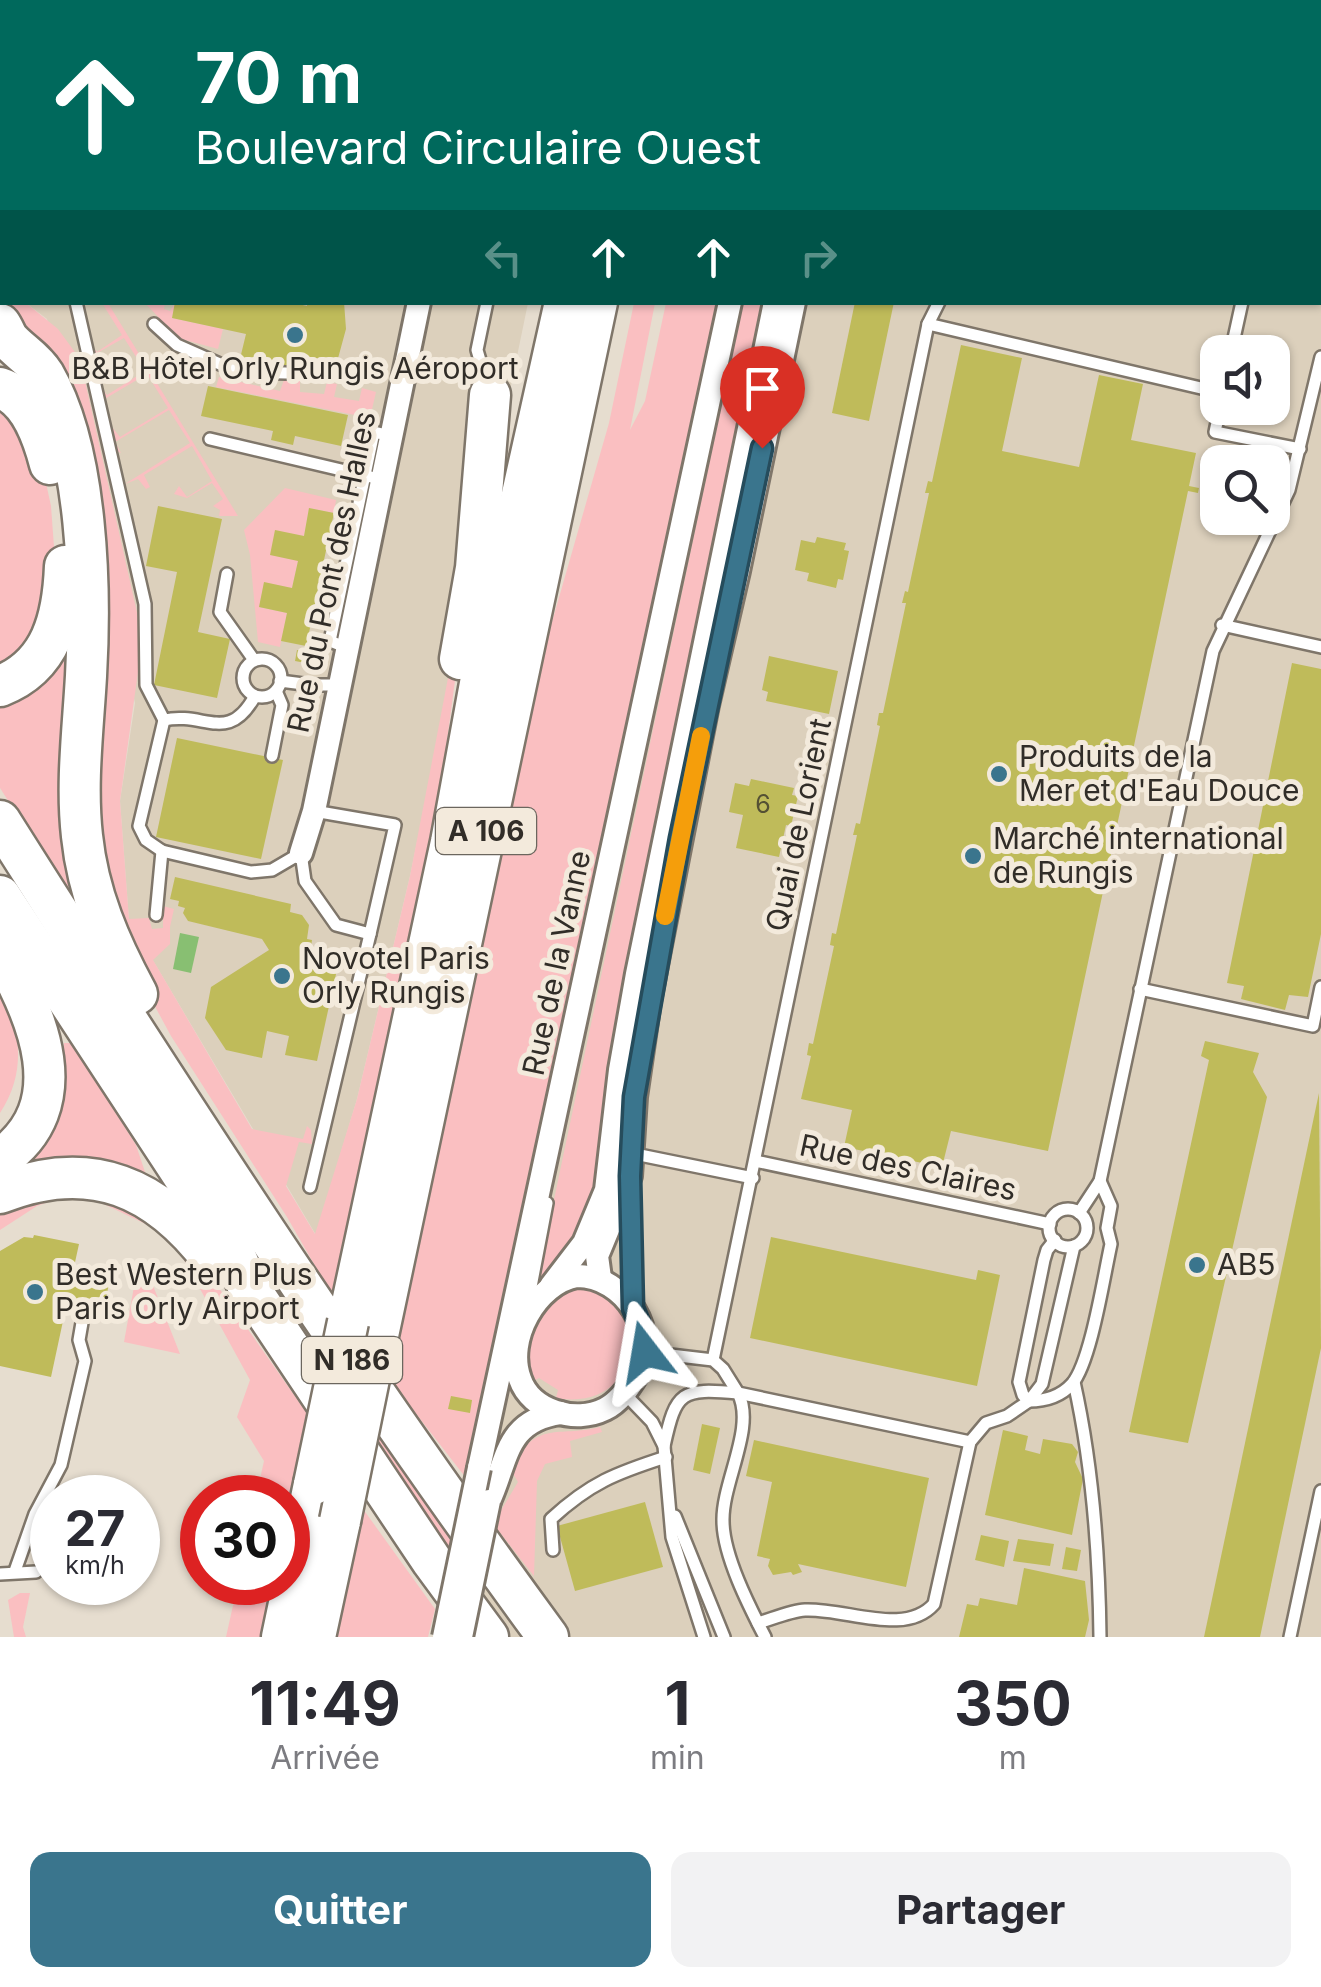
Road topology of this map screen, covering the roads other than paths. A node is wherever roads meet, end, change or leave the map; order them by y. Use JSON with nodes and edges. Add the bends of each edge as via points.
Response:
{"nodes":[{"id":1,"x":77,"y":305,"type":"edge"},
{"id":2,"x":418,"y":305,"type":"edge"},
{"id":3,"x":486,"y":305,"type":"edge"},
{"id":4,"x":563,"y":305,"type":"edge"},
{"id":5,"x":596,"y":305,"type":"edge"},
{"id":6,"x":729,"y":305,"type":"edge"},
{"id":7,"x":774,"y":305,"type":"edge"},
{"id":8,"x":793,"y":305,"type":"edge"},
{"id":9,"x":938,"y":305,"type":"edge"},
{"id":10,"x":1241,"y":305,"type":"edge"},
{"id":11,"x":154,"y":324,"type":"dead end"},
{"id":12,"x":928,"y":324,"type":"junction"},
{"id":13,"x":2,"y":333,"type":"edge"},
{"id":14,"x":1235,"y":335,"type":"edge"},
{"id":15,"x":1321,"y":357,"type":"edge"},
{"id":16,"x":286,"y":373,"type":"dead end"},
{"id":17,"x":4,"y":386,"type":"edge"},
{"id":18,"x":1200,"y":388,"type":"edge"},
{"id":19,"x":490,"y":394,"type":"joint"},
{"id":20,"x":1216,"y":425,"type":"edge"},
{"id":21,"x":210,"y":439,"type":"dead end"},
{"id":22,"x":1300,"y":449,"type":"junction"},
{"id":23,"x":373,"y":477,"type":"junction"},
{"id":24,"x":226,"y":574,"type":"dead end"},
{"id":25,"x":1222,"y":625,"type":"junction"},
{"id":26,"x":1321,"y":647,"type":"edge"},
{"id":27,"x":254,"y":660,"type":"junction"},
{"id":28,"x":338,"y":685,"type":"junction"},
{"id":29,"x":0,"y":686,"type":"edge"},
{"id":30,"x":278,"y":686,"type":"junction"},
{"id":31,"x":255,"y":696,"type":"junction"},
{"id":32,"x":164,"y":720,"type":"junction"},
{"id":33,"x":272,"y":756,"type":"dead end"},
{"id":34,"x":314,"y":811,"type":"junction"},
{"id":35,"x":0,"y":821,"type":"edge"},
{"id":36,"x":451,"y":842,"type":"junction"},
{"id":37,"x":162,"y":851,"type":"junction"},
{"id":38,"x":301,"y":853,"type":"junction"},
{"id":39,"x":0,"y":896,"type":"edge"},
{"id":40,"x":156,"y":914,"type":"dead end"},
{"id":41,"x":370,"y":934,"type":"junction"},
{"id":42,"x":0,"y":950,"type":"edge"},
{"id":43,"x":1321,"y":987,"type":"edge"},
{"id":44,"x":1140,"y":989,"type":"junction"},
{"id":45,"x":42,"y":1053,"type":"junction"},
{"id":46,"x":162,"y":1078,"type":"junction"},
{"id":47,"x":563,"y":1126,"type":"dead end"},
{"id":48,"x":0,"y":1141,"type":"edge"},
{"id":49,"x":0,"y":1160,"type":"edge"},
{"id":50,"x":756,"y":1162,"type":"junction"},
{"id":51,"x":630,"y":1164,"type":"junction"},
{"id":52,"x":753,"y":1178,"type":"junction"},
{"id":53,"x":1100,"y":1182,"type":"junction"},
{"id":54,"x":310,"y":1186,"type":"dead end"},
{"id":55,"x":0,"y":1193,"type":"edge"},
{"id":56,"x":1079,"y":1212,"type":"junction"},
{"id":57,"x":1050,"y":1224,"type":"junction"},
{"id":58,"x":1054,"y":1240,"type":"junction"},
{"id":59,"x":1074,"y":1246,"type":"junction"},
{"id":60,"x":600,"y":1278,"type":"junction"},
{"id":61,"x":247,"y":1284,"type":"junction"},
{"id":62,"x":551,"y":1286,"type":"junction"},
{"id":63,"x":633,"y":1308,"type":"junction"},
{"id":64,"x":84,"y":1311,"type":"dead end"},
{"id":65,"x":524,"y":1325,"type":"junction"},
{"id":66,"x":645,"y":1352,"type":"junction"},
{"id":67,"x":517,"y":1358,"type":"junction"},
{"id":68,"x":713,"y":1360,"type":"junction"},
{"id":69,"x":1074,"y":1382,"type":"junction"},
{"id":70,"x":738,"y":1392,"type":"junction"},
{"id":71,"x":624,"y":1394,"type":"junction"},
{"id":72,"x":1029,"y":1401,"type":"junction"},
{"id":73,"x":560,"y":1413,"type":"junction"},
{"id":74,"x":970,"y":1442,"type":"junction"},
{"id":75,"x":665,"y":1451,"type":"junction"},
{"id":76,"x":1321,"y":1490,"type":"edge"},
{"id":77,"x":489,"y":1502,"type":"junction"},
{"id":78,"x":672,"y":1506,"type":"junction"},
{"id":79,"x":553,"y":1550,"type":"dead end"},
{"id":80,"x":15,"y":1571,"type":"junction"},
{"id":81,"x":30,"y":1572,"type":"edge"},
{"id":82,"x":0,"y":1574,"type":"edge"},
{"id":83,"x":758,"y":1624,"type":"junction"},
{"id":84,"x":282,"y":1637,"type":"edge"},
{"id":85,"x":315,"y":1637,"type":"edge"},
{"id":86,"x":444,"y":1637,"type":"edge"},
{"id":87,"x":460,"y":1637,"type":"edge"},
{"id":88,"x":488,"y":1637,"type":"edge"},
{"id":89,"x":548,"y":1637,"type":"edge"},
{"id":90,"x":704,"y":1637,"type":"edge"},
{"id":91,"x":724,"y":1637,"type":"edge"},
{"id":92,"x":765,"y":1637,"type":"edge"},
{"id":93,"x":1100,"y":1637,"type":"edge"},
{"id":94,"x":1290,"y":1637,"type":"edge"}],
"edges":[{"from":1,"to":32,"type":"lane","via":[[145,604],[146,685]]},
{"from":2,"to":23,"type":"street","name":"Rue du Pont des Halles","via":[[391,436]]},
{"from":3,"to":19,"type":"lane","via":[[477,350]]},
{"from":4,"to":36,"type":"highway","number":"A 106"},
{"from":5,"to":85,"type":"highway","number":"A 106","bridge":true},
{"from":6,"to":86,"type":"street","name":"Rue de la Vanne","bridge":true},
{"from":7,"to":62,"type":"street","via":[[636,974],[606,1190],[584,1243]]},
{"from":8,"to":51,"type":"street","via":[[676,856],[634,1097]]},
{"from":9,"to":12,"type":"lane","name":"Quai de Lorient"},
{"from":10,"to":14,"type":"lane"},
{"from":11,"to":16,"type":"lane","via":[[177,345],[238,372]]},
{"from":12,"to":18,"type":"lane"},
{"from":12,"to":50,"type":"lane","name":"Quai de Lorient"},
{"from":13,"to":46,"type":"highway","via":[[44,376],[76,473],[88,596],[82,838],[102,924],[170,1050]]},
{"from":15,"to":22,"type":"lane"},
{"from":17,"to":29,"type":"highway","via":[[31,415],[50,462],[65,563],[60,619],[50,644],[36,664]]},
{"from":19,"to":36,"type":"highway","via":[[476,568],[441,818]]},
{"from":20,"to":22,"type":"lane","via":[[1215,432]]},
{"from":21,"to":23,"type":"lane"},
{"from":22,"to":25,"type":"lane","via":[[1281,511]]},
{"from":23,"to":28,"type":"street","name":"Rue du Pont des Halles"},
{"from":24,"to":27,"type":"lane","via":[[220,612]]},
{"from":25,"to":26,"type":"lane"},
{"from":25,"to":44,"type":"lane"},
{"from":27,"to":30,"type":"lane","via":[[275,664]]},
{"from":27,"to":31,"type":"lane","via":[[242,679]]},
{"from":28,"to":30,"type":"lane"},
{"from":28,"to":34,"type":"street","name":"Rue du Pont des Halles"},
{"from":30,"to":31,"type":"lane","via":[[270,696]]},
{"from":30,"to":33,"type":"lane","via":[[282,705]]},
{"from":31,"to":32,"type":"lane","via":[[233,722]]},
{"from":32,"to":37,"type":"lane","via":[[139,826]]},
{"from":34,"to":38,"type":"street","name":"Rue du Pont des Halles"},
{"from":34,"to":41,"type":"lane","via":[[395,826]]},
{"from":35,"to":46,"type":"highway","number":"N 186"},
{"from":36,"to":84,"type":"highway","number":"A 106","bridge":true},
{"from":37,"to":38,"type":"lane","via":[[261,872]]},
{"from":37,"to":40,"type":"lane"},
{"from":38,"to":41,"type":"lane","via":[[306,881],[336,925]]},
{"from":39,"to":61,"type":"highway","number":"N 186","via":[[234,1253]]},
{"from":41,"to":54,"type":"lane"},
{"from":42,"to":45,"type":"highway","via":[[30,1007]]},
{"from":43,"to":44,"type":"lane","via":[[1312,1026]]},
{"from":44,"to":53,"type":"lane"},
{"from":45,"to":48,"type":"highway","via":[[30,1102]]},
{"from":45,"to":49,"type":"highway","via":[[40,1109],[26,1135]]},
{"from":46,"to":89,"type":"highway","number":"N 186"},
{"from":47,"to":65,"type":"lane"},
{"from":50,"to":52,"type":"lane","name":"Quai de Lorient"},
{"from":50,"to":57,"type":"lane","name":"Rue des Claires"},
{"from":51,"to":52,"type":"lane"},
{"from":51,"to":60,"type":"street","via":[[598,1256]]},
{"from":51,"to":63,"type":"lane"},
{"from":52,"to":68,"type":"lane","name":"Quai de Lorient"},
{"from":53,"to":56,"type":"lane"},
{"from":53,"to":69,"type":"lane","via":[[1111,1206],[1112,1244]]},
{"from":55,"to":61,"type":"highway","via":[[61,1176],[129,1188],[184,1225],[230,1284]]},
{"from":56,"to":57,"type":"lane","via":[[1058,1211]]},
{"from":56,"to":59,"type":"lane","via":[[1086,1233]]},
{"from":57,"to":58,"type":"lane"},
{"from":58,"to":59,"type":"lane"},
{"from":58,"to":72,"type":"lane","via":[[1046,1250],[1019,1382]]},
{"from":59,"to":72,"type":"lane","via":[[1046,1376]]},
{"from":60,"to":62,"type":"street","via":[[577,1276]]},
{"from":60,"to":63,"type":"street"},
{"from":61,"to":88,"type":"highway","number":"N 186"},
{"from":62,"to":65,"type":"street"},
{"from":63,"to":66,"type":"street"},
{"from":64,"to":80,"type":"lane","via":[[78,1340],[85,1361],[61,1465]]},
{"from":65,"to":67,"type":"street"},
{"from":66,"to":68,"type":"lane"},
{"from":66,"to":71,"type":"street"},
{"from":67,"to":73,"type":"street","via":[[529,1394]]},
{"from":67,"to":77,"type":"street","via":[[486,1479]]},
{"from":68,"to":70,"type":"lane"},
{"from":69,"to":72,"type":"lane","via":[[1045,1401]]},
{"from":69,"to":93,"type":"lane","via":[[1090,1466]]},
{"from":70,"to":74,"type":"lane"},
{"from":70,"to":75,"type":"lane","via":[[701,1391],[680,1400]]},
{"from":70,"to":83,"type":"lane","via":[[744,1415],[724,1536]]},
{"from":71,"to":73,"type":"street","via":[[601,1411]]},
{"from":71,"to":75,"type":"lane","via":[[652,1422]]},
{"from":72,"to":74,"type":"lane","via":[[986,1423]]},
{"from":73,"to":77,"type":"street","via":[[538,1418],[515,1437]]},
{"from":74,"to":83,"type":"lane","via":[[934,1604],[925,1616],[907,1623],[804,1610]]},
{"from":75,"to":78,"type":"lane"},
{"from":75,"to":79,"type":"lane","via":[[576,1496],[551,1519]]},
{"from":76,"to":94,"type":"lane"},
{"from":77,"to":87,"type":"street","bridge":true},
{"from":78,"to":90,"type":"lane","via":[[672,1537]]},
{"from":78,"to":91,"type":"lane"},
{"from":80,"to":81,"type":"lane"},
{"from":80,"to":82,"type":"lane"},
{"from":83,"to":92,"type":"lane"}]}
